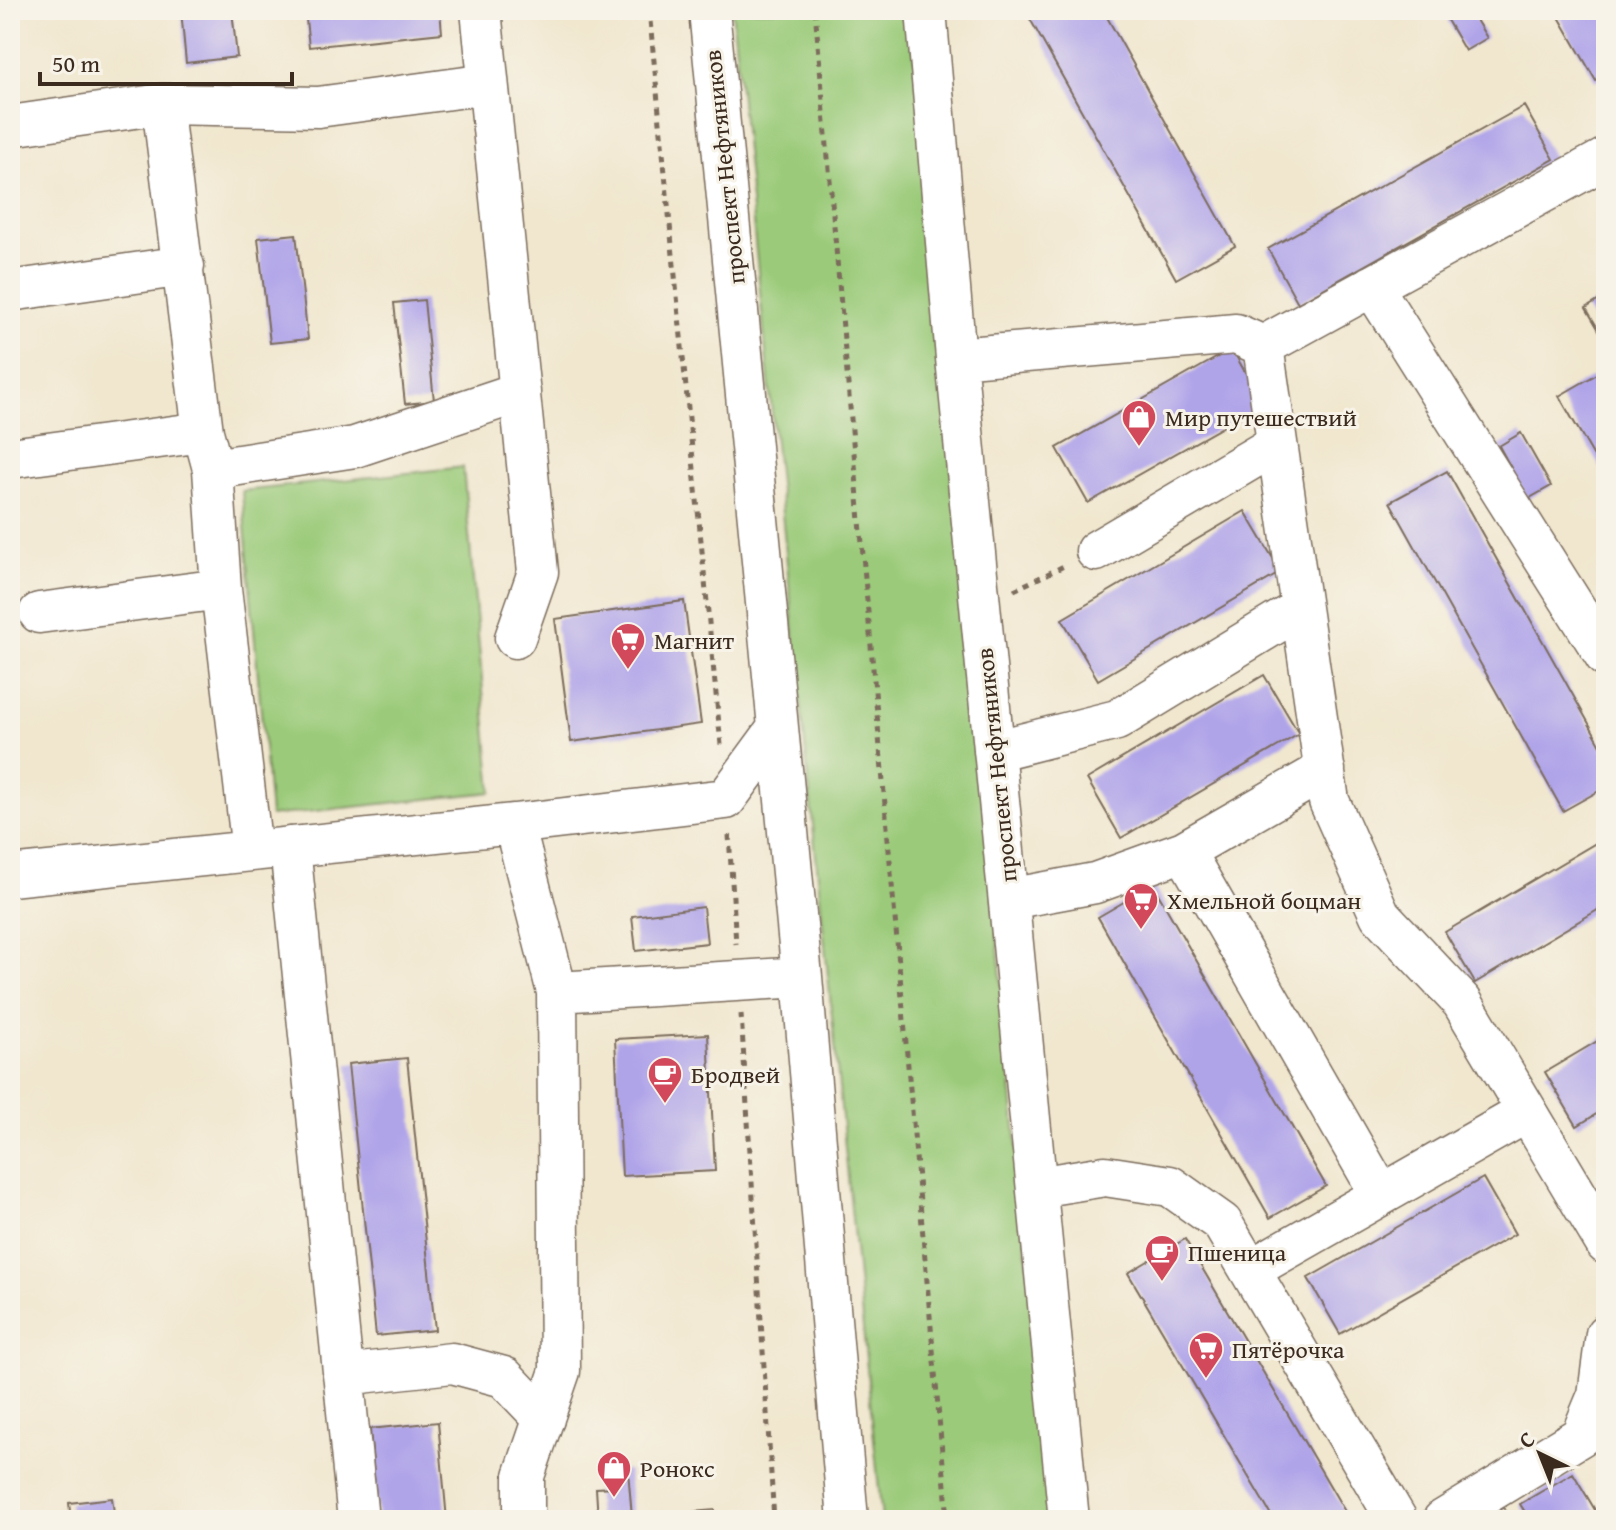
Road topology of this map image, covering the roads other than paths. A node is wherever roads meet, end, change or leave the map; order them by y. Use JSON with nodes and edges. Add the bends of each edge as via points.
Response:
{"nodes":[{"id":1,"x":481,"y":10,"type":"edge"},
{"id":2,"x":709,"y":10,"type":"edge"},
{"id":3,"x":926,"y":10,"type":"edge"},
{"id":4,"x":488,"y":84,"type":"junction"},
{"id":5,"x":162,"y":104,"type":"junction"},
{"id":6,"x":10,"y":126,"type":"edge"},
{"id":7,"x":1606,"y":158,"type":"edge"},
{"id":8,"x":184,"y":266,"type":"junction"},
{"id":9,"x":1372,"y":286,"type":"junction"},
{"id":10,"x":10,"y":291,"type":"edge"},
{"id":11,"x":1263,"y":346,"type":"junction"},
{"id":12,"x":956,"y":358,"type":"junction"},
{"id":13,"x":520,"y":392,"type":"junction"},
{"id":14,"x":1277,"y":444,"type":"junction"},
{"id":15,"x":208,"y":450,"type":"junction"},
{"id":16,"x":18,"y":457,"type":"dead end"},
{"id":17,"x":1096,"y":551,"type":"road end"},
{"id":18,"x":221,"y":589,"type":"junction"},
{"id":19,"x":1301,"y":608,"type":"junction"},
{"id":20,"x":39,"y":613,"type":"dead end"},
{"id":21,"x":515,"y":638,"type":"dead end"},
{"id":22,"x":1606,"y":657,"type":"edge"},
{"id":23,"x":778,"y":728,"type":"junction"},
{"id":24,"x":994,"y":751,"type":"junction"},
{"id":25,"x":1325,"y":770,"type":"junction"},
{"id":26,"x":514,"y":824,"type":"junction"},
{"id":27,"x":271,"y":849,"type":"junction"},
{"id":28,"x":1184,"y":851,"type":"junction"},
{"id":29,"x":10,"y":876,"type":"edge"},
{"id":30,"x":1009,"y":899,"type":"junction"},
{"id":31,"x":802,"y":977,"type":"junction"},
{"id":32,"x":557,"y":992,"type":"junction"},
{"id":33,"x":1527,"y":1112,"type":"junction"},
{"id":34,"x":1037,"y":1187,"type":"junction"},
{"id":35,"x":1381,"y":1195,"type":"junction"},
{"id":36,"x":1606,"y":1244,"type":"edge"},
{"id":37,"x":1250,"y":1270,"type":"junction"},
{"id":38,"x":1606,"y":1334,"type":"edge"},
{"id":39,"x":343,"y":1375,"type":"junction"},
{"id":40,"x":544,"y":1419,"type":"junction"},
{"id":41,"x":358,"y":1520,"type":"edge"},
{"id":42,"x":524,"y":1520,"type":"edge"},
{"id":43,"x":848,"y":1520,"type":"edge"},
{"id":44,"x":1069,"y":1520,"type":"edge"},
{"id":45,"x":1397,"y":1520,"type":"edge"},
{"id":46,"x":1443,"y":1520,"type":"edge"}],
"edges":[{"from":1,"to":4,"type":"street"},
{"from":2,"to":23,"type":"street","name":"проспект Нефтяников"},
{"from":3,"to":12,"type":"street","name":"проспект Нефтяников"},
{"from":4,"to":5,"type":"street","via":[[318,107]]},
{"from":4,"to":13,"type":"street"},
{"from":5,"to":6,"type":"street"},
{"from":5,"to":8,"type":"street"},
{"from":7,"to":9,"type":"street"},
{"from":8,"to":10,"type":"street"},
{"from":8,"to":15,"type":"street"},
{"from":9,"to":11,"type":"street"},
{"from":9,"to":22,"type":"street"},
{"from":11,"to":12,"type":"street","via":[[1236,334]]},
{"from":11,"to":14,"type":"street"},
{"from":12,"to":24,"type":"street","name":"проспект Нефтяников"},
{"from":13,"to":15,"type":"street","via":[[355,447]]},
{"from":13,"to":21,"type":"street","via":[[538,572]]},
{"from":14,"to":17,"type":"street"},
{"from":14,"to":19,"type":"street"},
{"from":15,"to":16,"type":"street"},
{"from":15,"to":18,"type":"street"},
{"from":18,"to":20,"type":"street"},
{"from":18,"to":27,"type":"street"},
{"from":19,"to":24,"type":"street","via":[[1117,720]]},
{"from":19,"to":25,"type":"street"},
{"from":23,"to":26,"type":"street","via":[[726,799]]},
{"from":23,"to":31,"type":"street","name":"проспект Нефтяников"},
{"from":24,"to":30,"type":"street","name":"проспект Нефтяников"},
{"from":25,"to":28,"type":"street"},
{"from":25,"to":33,"type":"street","via":[[1329,801],[1380,915],[1462,1002]]},
{"from":26,"to":27,"type":"street"},
{"from":26,"to":32,"type":"street"},
{"from":27,"to":29,"type":"street"},
{"from":27,"to":39,"type":"street"},
{"from":28,"to":30,"type":"street","via":[[1095,883]]},
{"from":28,"to":35,"type":"street"},
{"from":30,"to":34,"type":"street","name":"проспект Нефтяников"},
{"from":31,"to":32,"type":"street"},
{"from":31,"to":43,"type":"street","name":"проспект Нефтяников"},
{"from":32,"to":40,"type":"street","via":[[560,1371]]},
{"from":33,"to":35,"type":"street"},
{"from":33,"to":36,"type":"street"},
{"from":34,"to":37,"type":"street","via":[[1105,1176],[1170,1186],[1222,1223]]},
{"from":34,"to":44,"type":"street","name":"проспект Нефтяников"},
{"from":35,"to":37,"type":"street"},
{"from":37,"to":45,"type":"street"},
{"from":38,"to":46,"type":"street","via":[[1598,1395],[1581,1436]]},
{"from":39,"to":40,"type":"street","via":[[452,1363],[504,1377]]},
{"from":39,"to":41,"type":"street"},
{"from":40,"to":42,"type":"street","via":[[524,1476]]}]}
